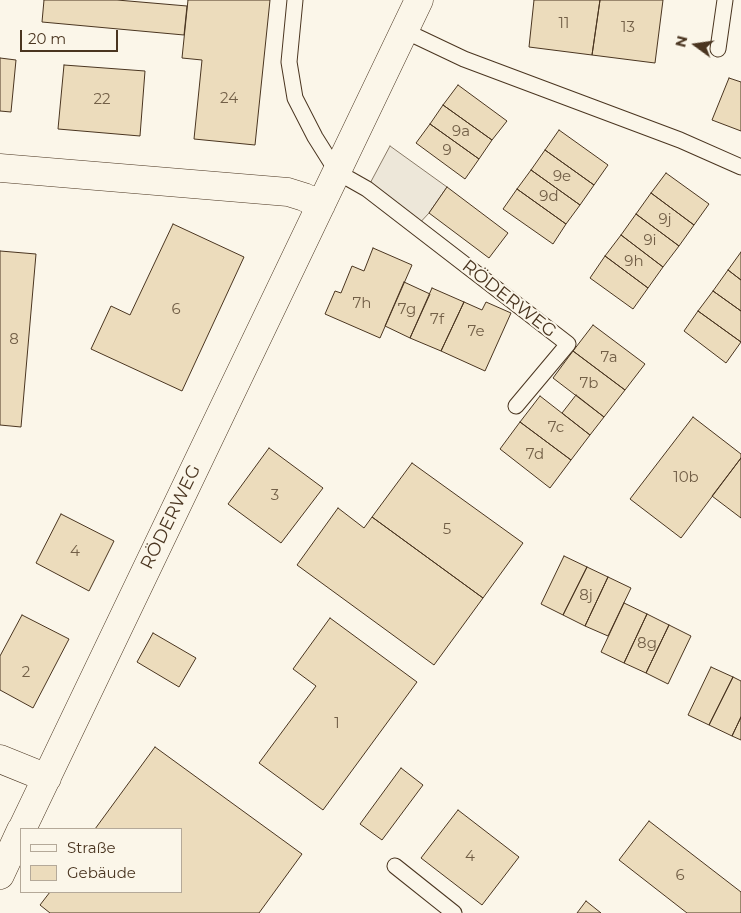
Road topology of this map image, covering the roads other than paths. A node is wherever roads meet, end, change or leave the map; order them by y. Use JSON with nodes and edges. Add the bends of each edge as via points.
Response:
{"nodes":[{"id":1,"x":295,"y":0,"type":"edge"},
{"id":2,"x":420,"y":0,"type":"edge"},
{"id":3,"x":725,"y":0,"type":"edge"},
{"id":4,"x":405,"y":30,"type":"junction"},
{"id":5,"x":718,"y":49,"type":"dead end"},
{"id":6,"x":741,"y":167,"type":"edge"},
{"id":7,"x":0,"y":168,"type":"edge"},
{"id":8,"x":337,"y":172,"type":"junction"},
{"id":9,"x":321,"y":204,"type":"junction"},
{"id":10,"x":516,"y":406,"type":"dead end"},
{"id":11,"x":0,"y":759,"type":"edge"},
{"id":12,"x":47,"y":778,"type":"junction"},
{"id":13,"x":23,"y":828,"type":"edge"},
{"id":14,"x":20,"y":834,"type":"edge"},
{"id":15,"x":395,"y":866,"type":"dead end"},
{"id":16,"x":0,"y":875,"type":"edge"},
{"id":17,"x":454,"y":913,"type":"edge"}],
"edges":[{"from":1,"to":8,"type":"lane","via":[[289,62],[295,98]]},
{"from":2,"to":4,"type":"street","name":"RÖDERWEG"},
{"from":3,"to":5,"type":"lane"},
{"from":4,"to":6,"type":"lane","via":[[464,59],[680,140]]},
{"from":4,"to":8,"type":"street","name":"RÖDERWEG"},
{"from":7,"to":9,"type":"street","via":[[288,192]]},
{"from":8,"to":9,"type":"street","name":"RÖDERWEG"},
{"from":8,"to":10,"type":"lane","name":"RÖDERWEG","via":[[367,190],[568,344]]},
{"from":9,"to":12,"type":"street","name":"RÖDERWEG"},
{"from":11,"to":12,"type":"street"},
{"from":12,"to":13,"type":"street","name":"RÖDERWEG"},
{"from":14,"to":16,"type":"street","name":"RÖDERWEG"},
{"from":15,"to":17,"type":"lane"}]}
